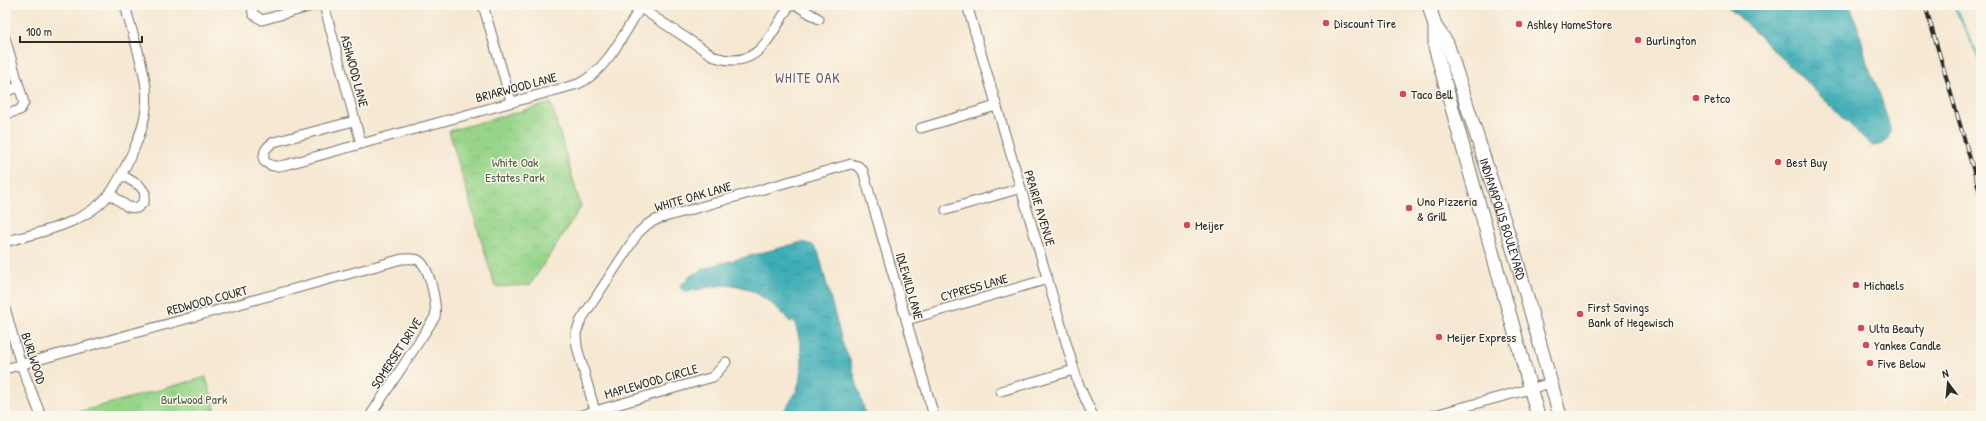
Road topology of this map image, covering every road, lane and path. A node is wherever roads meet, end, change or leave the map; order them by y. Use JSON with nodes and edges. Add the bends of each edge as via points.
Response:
{"nodes":[{"id":1,"x":124,"y":5,"type":"edge"},
{"id":2,"x":252,"y":5,"type":"edge"},
{"id":3,"x":316,"y":5,"type":"edge"},
{"id":4,"x":324,"y":5,"type":"edge"},
{"id":5,"x":483,"y":5,"type":"edge"},
{"id":6,"x":790,"y":5,"type":"edge"},
{"id":7,"x":796,"y":5,"type":"edge"},
{"id":8,"x":967,"y":5,"type":"edge"},
{"id":9,"x":1429,"y":5,"type":"edge"},
{"id":10,"x":640,"y":6,"type":"edge"},
{"id":11,"x":819,"y":19,"type":"dead end"},
{"id":12,"x":1436,"y":26,"type":"junction"},
{"id":13,"x":5,"y":38,"type":"edge"},
{"id":14,"x":18,"y":87,"type":"junction"},
{"id":15,"x":5,"y":93,"type":"edge"},
{"id":16,"x":511,"y":101,"type":"junction"},
{"id":17,"x":996,"y":106,"type":"junction"},
{"id":18,"x":5,"y":110,"type":"edge"},
{"id":19,"x":354,"y":121,"type":"junction"},
{"id":20,"x":921,"y":128,"type":"dead end"},
{"id":21,"x":361,"y":143,"type":"junction"},
{"id":22,"x":858,"y":166,"type":"joint"},
{"id":23,"x":122,"y":175,"type":"junction"},
{"id":24,"x":1021,"y":188,"type":"junction"},
{"id":25,"x":110,"y":194,"type":"junction"},
{"id":26,"x":946,"y":210,"type":"dead end"},
{"id":27,"x":5,"y":242,"type":"edge"},
{"id":28,"x":417,"y":259,"type":"joint"},
{"id":29,"x":1048,"y":280,"type":"junction"},
{"id":30,"x":5,"y":308,"type":"edge"},
{"id":31,"x":907,"y":320,"type":"junction"},
{"id":32,"x":726,"y":362,"type":"dead end"},
{"id":33,"x":21,"y":365,"type":"junction"},
{"id":34,"x":5,"y":369,"type":"edge"},
{"id":35,"x":1074,"y":370,"type":"junction"},
{"id":36,"x":1551,"y":383,"type":"junction"},
{"id":37,"x":1532,"y":388,"type":"junction"},
{"id":38,"x":1000,"y":391,"type":"dead end"},
{"id":39,"x":595,"y":411,"type":"junction"},
{"id":40,"x":41,"y":416,"type":"edge"},
{"id":41,"x":370,"y":416,"type":"edge"},
{"id":42,"x":578,"y":416,"type":"edge"},
{"id":43,"x":934,"y":416,"type":"edge"},
{"id":44,"x":1093,"y":416,"type":"edge"},
{"id":45,"x":1431,"y":416,"type":"edge"},
{"id":46,"x":1538,"y":416,"type":"edge"},
{"id":47,"x":1560,"y":416,"type":"edge"}],
"edges":[{"from":1,"to":23,"type":"street","via":[[146,82],[147,102],[145,120]]},
{"from":2,"to":3,"type":"street","via":[[254,14],[262,20]]},
{"from":4,"to":19,"type":"street","name":"ASHWOOD LANE"},
{"from":5,"to":16,"type":"street"},
{"from":6,"to":10,"type":"street","via":[[758,53],[745,60],[728,61],[715,57]]},
{"from":7,"to":11,"type":"street"},
{"from":8,"to":17,"type":"street","name":"PRAIRIE AVENUE"},
{"from":9,"to":12,"type":"highway","name":"INDIANAPOLIS BOULEVARD"},
{"from":10,"to":16,"type":"street","name":"BRIARWOOD LANE","via":[[600,70],[589,79]]},
{"from":12,"to":36,"type":"highway","name":"INDIANAPOLIS BOULEVARD","via":[[1447,44],[1516,258]]},
{"from":12,"to":37,"type":"highway","name":"INDIANAPOLIS BOULEVARD","via":[[1435,47]]},
{"from":13,"to":14,"type":"street"},
{"from":14,"to":15,"type":"street"},
{"from":14,"to":18,"type":"street","via":[[24,103],[20,110],[10,113]]},
{"from":16,"to":21,"type":"street","name":"BRIARWOOD LANE"},
{"from":17,"to":20,"type":"street"},
{"from":17,"to":24,"type":"street","name":"PRAIRIE AVENUE"},
{"from":19,"to":21,"type":"street","name":"ASHWOOD LANE"},
{"from":19,"to":21,"type":"street","name":"BRIARWOOD LANE","via":[[274,142],[263,154],[264,161],[275,167]]},
{"from":22,"to":31,"type":"street","name":"IDLEWILD LANE","via":[[863,171]]},
{"from":22,"to":39,"type":"street","name":"WHITE OAK LANE","via":[[851,164],[658,219],[638,233],[581,320],[576,333],[576,347]]},
{"from":23,"to":25,"type":"street"},
{"from":23,"to":25,"type":"street","via":[[140,186],[145,194],[144,202],[137,208],[128,207]]},
{"from":24,"to":26,"type":"street"},
{"from":24,"to":29,"type":"street","name":"PRAIRIE AVENUE"},
{"from":25,"to":27,"type":"street","via":[[87,213],[65,225]]},
{"from":28,"to":33,"type":"street","name":"REDWOOD COURT","via":[[402,259]]},
{"from":28,"to":41,"type":"street","name":"SOMERSET DRIVE","via":[[427,270],[437,306],[435,317]]},
{"from":29,"to":31,"type":"street","name":"CYPRESS LANE"},
{"from":29,"to":35,"type":"street","name":"PRAIRIE AVENUE"},
{"from":30,"to":33,"type":"street","name":"BURLWOOD"},
{"from":31,"to":43,"type":"street","name":"IDLEWILD LANE"},
{"from":32,"to":39,"type":"street","name":"MAPLEWOOD CIRCLE","via":[[713,377]]},
{"from":33,"to":34,"type":"street","name":"REDWOOD COURT"},
{"from":33,"to":40,"type":"street","name":"BURLWOOD"},
{"from":35,"to":38,"type":"street"},
{"from":35,"to":44,"type":"street","name":"PRAIRIE AVENUE"},
{"from":36,"to":37,"type":"street"},
{"from":36,"to":47,"type":"highway","name":"INDIANAPOLIS BOULEVARD"},
{"from":37,"to":45,"type":"street"},
{"from":37,"to":46,"type":"highway","name":"INDIANAPOLIS BOULEVARD"},
{"from":39,"to":42,"type":"street","name":"MAPLEWOOD CIRCLE"}]}
